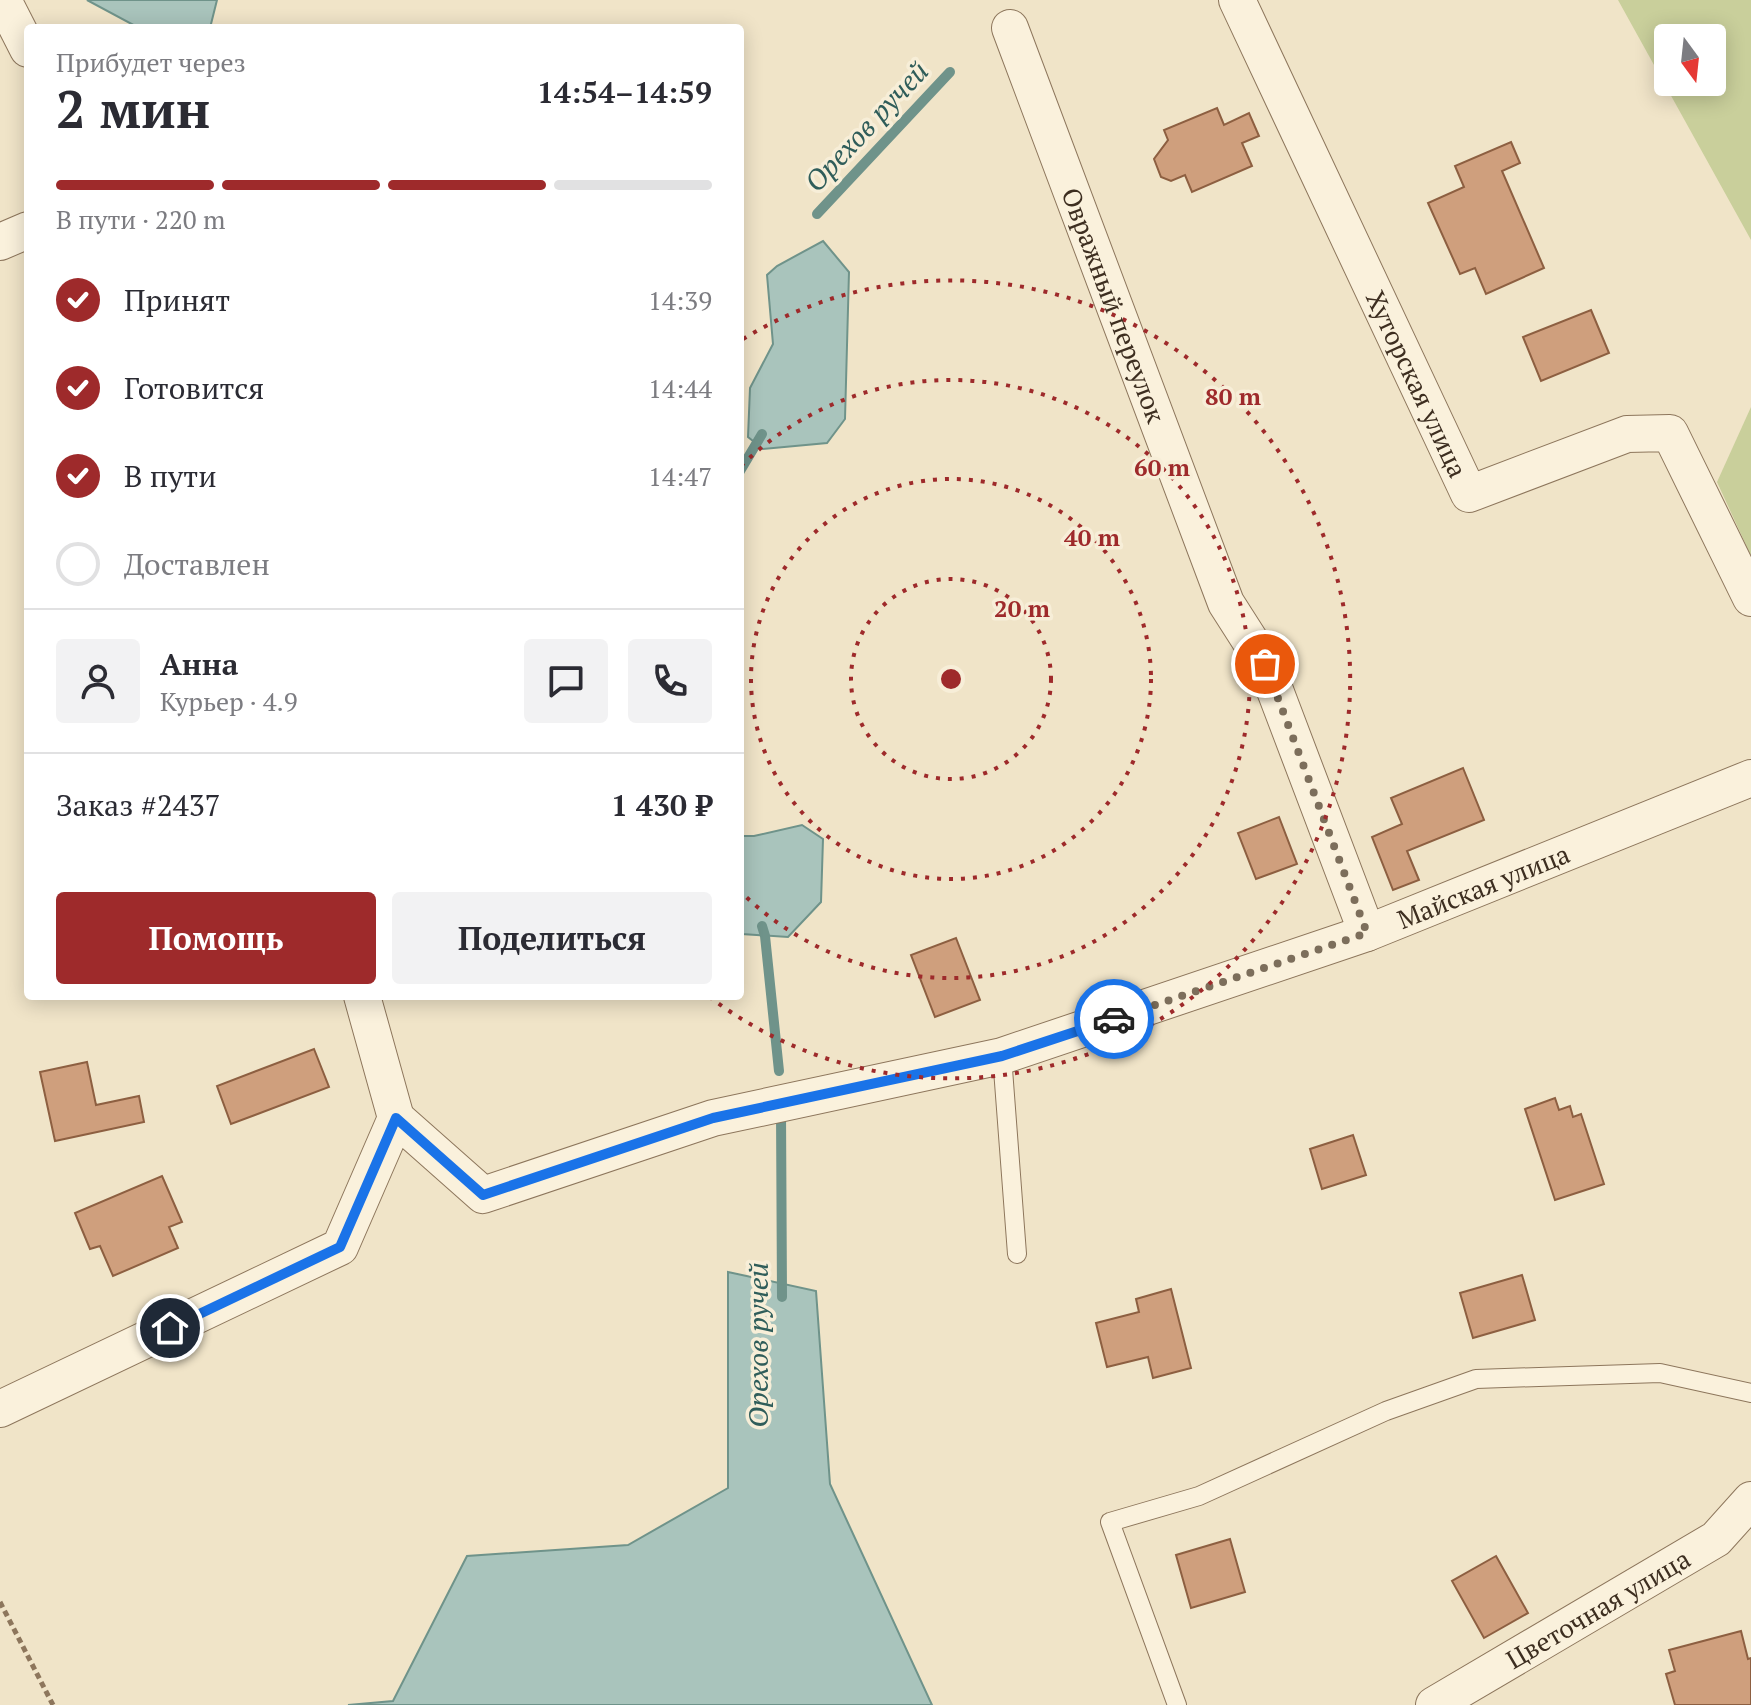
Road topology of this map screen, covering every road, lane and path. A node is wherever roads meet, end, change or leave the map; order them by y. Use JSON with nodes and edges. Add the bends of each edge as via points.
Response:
{"nodes":[{"id":1,"x":3,"y":0,"type":"edge"},
{"id":2,"x":1237,"y":0,"type":"edge"},
{"id":3,"x":1010,"y":28,"type":"dead end"},
{"id":4,"x":24,"y":41,"type":"edge"},
{"id":5,"x":24,"y":232,"type":"edge"},
{"id":6,"x":0,"y":242,"type":"edge"},
{"id":7,"x":1751,"y":598,"type":"edge"},
{"id":8,"x":1751,"y":778,"type":"edge"},
{"id":9,"x":1367,"y":933,"type":"junction"},
{"id":10,"x":363,"y":1000,"type":"edge"},
{"id":11,"x":1002,"y":1056,"type":"junction"},
{"id":12,"x":396,"y":1118,"type":"junction"},
{"id":13,"x":1017,"y":1254,"type":"dead end"},
{"id":14,"x":1751,"y":1393,"type":"edge"},
{"id":15,"x":0,"y":1409,"type":"edge"},
{"id":16,"x":1751,"y":1500,"type":"edge"},
{"id":17,"x":0,"y":1602,"type":"edge"},
{"id":18,"x":53,"y":1705,"type":"edge"},
{"id":19,"x":1177,"y":1705,"type":"edge"},
{"id":20,"x":1434,"y":1705,"type":"edge"}],
"edges":[{"from":1,"to":4,"type":"street"},
{"from":2,"to":7,"type":"street","name":"Хуторская улица","via":[[1469,494],[1627,434],[1670,433]]},
{"from":3,"to":9,"type":"street","name":"Овражный переулок","via":[[1226,603],[1265,664]]},
{"from":5,"to":6,"type":"street"},
{"from":8,"to":9,"type":"street","name":"Майская улица"},
{"from":9,"to":11,"type":"street","name":"Майская улица"},
{"from":10,"to":12,"type":"street"},
{"from":11,"to":12,"type":"street","name":"Майская улица","via":[[713,1118],[483,1195]]},
{"from":11,"to":13,"type":"lane"},
{"from":12,"to":15,"type":"street","via":[[340,1247]]},
{"from":14,"to":19,"type":"lane","via":[[1660,1373],[1476,1379],[1386,1411],[1199,1496],[1110,1522]]},
{"from":16,"to":20,"type":"street","name":"Цветочная улица","via":[[1716,1539]]},
{"from":17,"to":18,"type":"path"}]}
